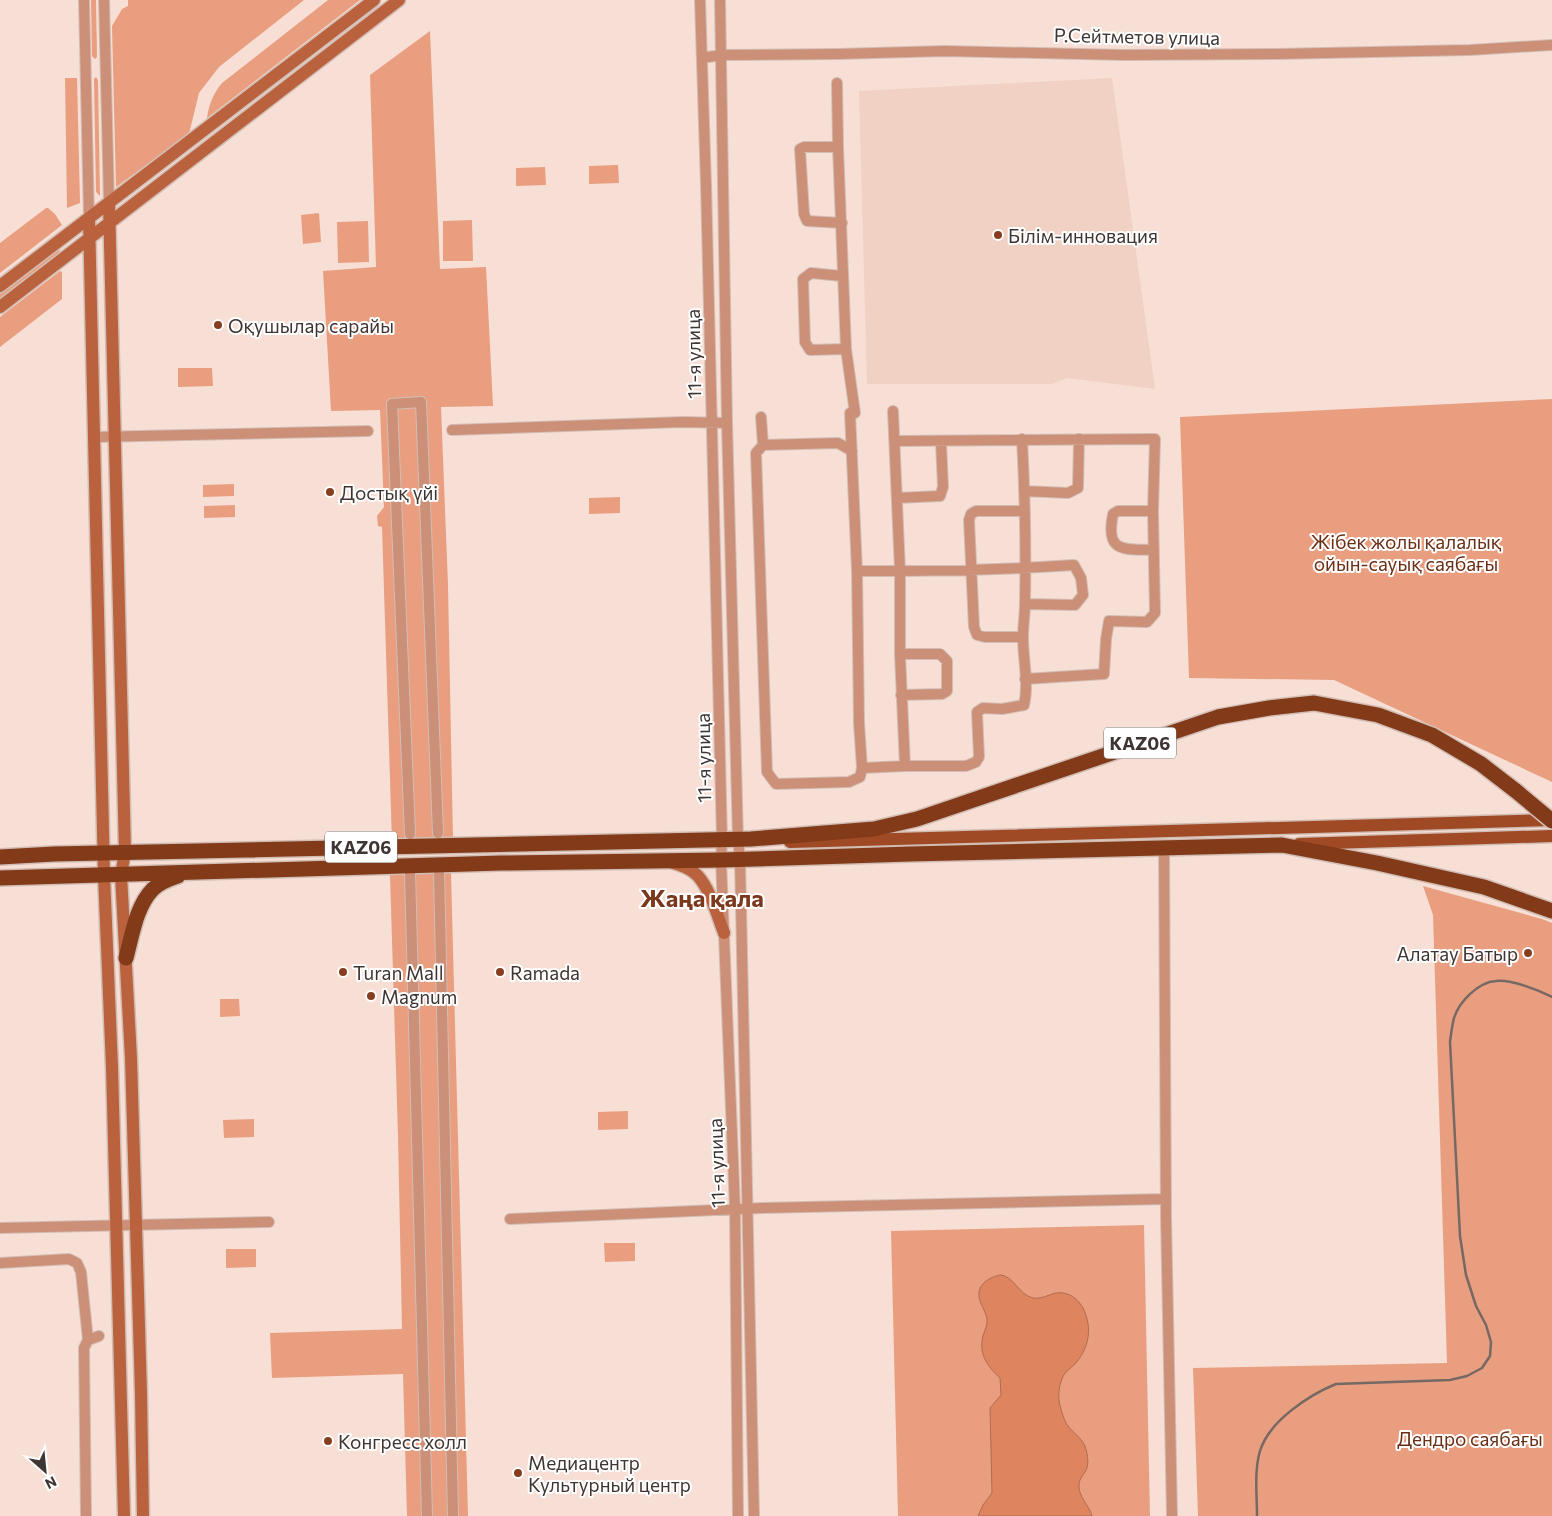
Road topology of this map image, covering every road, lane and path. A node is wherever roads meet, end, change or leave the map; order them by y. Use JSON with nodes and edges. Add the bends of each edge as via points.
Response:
{"nodes":[{"id":1,"x":84,"y":0,"type":"edge"},
{"id":2,"x":104,"y":0,"type":"edge"},
{"id":3,"x":374,"y":0,"type":"edge"},
{"id":4,"x":399,"y":0,"type":"edge"},
{"id":5,"x":700,"y":0,"type":"edge"},
{"id":6,"x":720,"y":0,"type":"edge"},
{"id":7,"x":1552,"y":45,"type":"edge"},
{"id":8,"x":721,"y":55,"type":"junction"},
{"id":9,"x":702,"y":58,"type":"junction"},
{"id":10,"x":837,"y":83,"type":"dead end"},
{"id":11,"x":838,"y":147,"type":"junction"},
{"id":12,"x":109,"y":203,"type":"junction"},
{"id":13,"x":89,"y":218,"type":"junction"},
{"id":14,"x":110,"y":222,"type":"junction"},
{"id":15,"x":842,"y":223,"type":"junction"},
{"id":16,"x":89,"y":238,"type":"junction"},
{"id":17,"x":842,"y":276,"type":"junction"},
{"id":18,"x":0,"y":286,"type":"edge"},
{"id":19,"x":0,"y":307,"type":"edge"},
{"id":20,"x":846,"y":349,"type":"junction"},
{"id":21,"x":893,"y":411,"type":"dead end"},
{"id":22,"x":761,"y":417,"type":"dead end"},
{"id":23,"x":712,"y":422,"type":"junction"},
{"id":24,"x":727,"y":423,"type":"junction"},
{"id":25,"x":452,"y":430,"type":"dead end"},
{"id":26,"x":368,"y":431,"type":"dead end"},
{"id":27,"x":94,"y":437,"type":"junction"},
{"id":28,"x":115,"y":437,"type":"junction"},
{"id":29,"x":1022,"y":439,"type":"junction"},
{"id":30,"x":1080,"y":439,"type":"junction"},
{"id":31,"x":894,"y":441,"type":"junction"},
{"id":32,"x":941,"y":442,"type":"junction"},
{"id":33,"x":763,"y":446,"type":"junction"},
{"id":34,"x":852,"y":451,"type":"junction"},
{"id":35,"x":1024,"y":491,"type":"junction"},
{"id":36,"x":897,"y":498,"type":"junction"},
{"id":37,"x":1024,"y":511,"type":"junction"},
{"id":38,"x":1153,"y":511,"type":"junction"},
{"id":39,"x":1153,"y":550,"type":"junction"},
{"id":40,"x":1024,"y":569,"type":"junction"},
{"id":41,"x":857,"y":571,"type":"junction"},
{"id":42,"x":900,"y":571,"type":"junction"},
{"id":43,"x":973,"y":571,"type":"junction"},
{"id":44,"x":1025,"y":604,"type":"junction"},
{"id":45,"x":1023,"y":637,"type":"junction"},
{"id":46,"x":900,"y":654,"type":"junction"},
{"id":47,"x":1025,"y":679,"type":"junction"},
{"id":48,"x":901,"y":695,"type":"junction"},
{"id":49,"x":904,"y":766,"type":"junction"},
{"id":50,"x":862,"y":768,"type":"junction"},
{"id":51,"x":1552,"y":820,"type":"edge"},
{"id":52,"x":410,"y":834,"type":"dead end"},
{"id":53,"x":438,"y":834,"type":"dead end"},
{"id":54,"x":1552,"y":836,"type":"edge"},
{"id":55,"x":744,"y":839,"type":"junction"},
{"id":56,"x":722,"y":840,"type":"junction"},
{"id":57,"x":1282,"y":845,"type":"junction"},
{"id":58,"x":1164,"y":848,"type":"junction"},
{"id":59,"x":125,"y":852,"type":"junction"},
{"id":60,"x":104,"y":853,"type":"junction"},
{"id":61,"x":0,"y":857,"type":"edge"},
{"id":62,"x":740,"y":859,"type":"junction"},
{"id":63,"x":721,"y":860,"type":"junction"},
{"id":64,"x":665,"y":861,"type":"junction"},
{"id":65,"x":439,"y":871,"type":"dead end"},
{"id":66,"x":410,"y":872,"type":"dead end"},
{"id":67,"x":187,"y":873,"type":"junction"},
{"id":68,"x":104,"y":875,"type":"junction"},
{"id":69,"x":121,"y":875,"type":"junction"},
{"id":70,"x":0,"y":878,"type":"edge"},
{"id":71,"x":1552,"y":911,"type":"edge"},
{"id":72,"x":724,"y":933,"type":"junction"},
{"id":73,"x":126,"y":958,"type":"junction"},
{"id":74,"x":1166,"y":1199,"type":"junction"},
{"id":75,"x":735,"y":1209,"type":"junction"},
{"id":76,"x":747,"y":1209,"type":"junction"},
{"id":77,"x":510,"y":1219,"type":"dead end"},
{"id":78,"x":269,"y":1222,"type":"dead end"},
{"id":79,"x":116,"y":1225,"type":"junction"},
{"id":80,"x":136,"y":1225,"type":"junction"},
{"id":81,"x":0,"y":1228,"type":"edge"},
{"id":82,"x":0,"y":1263,"type":"edge"},
{"id":83,"x":100,"y":1336,"type":"dead end"},
{"id":84,"x":88,"y":1340,"type":"junction"},
{"id":85,"x":86,"y":1516,"type":"edge"},
{"id":86,"x":124,"y":1516,"type":"edge"},
{"id":87,"x":143,"y":1516,"type":"edge"},
{"id":88,"x":427,"y":1516,"type":"edge"},
{"id":89,"x":453,"y":1516,"type":"edge"},
{"id":90,"x":738,"y":1516,"type":"edge"},
{"id":91,"x":754,"y":1516,"type":"edge"},
{"id":92,"x":1172,"y":1516,"type":"edge"}],
"edges":[{"from":1,"to":13,"type":"street"},
{"from":2,"to":12,"type":"street"},
{"from":3,"to":12,"type":"street"},
{"from":4,"to":14,"type":"street"},
{"from":5,"to":9,"type":"street","name":"11-я улица"},
{"from":6,"to":8,"type":"street","name":"11-я улица"},
{"from":7,"to":8,"type":"street","name":"Р.Сейтметов улица","via":[[1276,54],[945,51]]},
{"from":8,"to":9,"type":"street","name":"Р.Сейтметов улица"},
{"from":8,"to":24,"type":"street","name":"11-я улица"},
{"from":9,"to":23,"type":"street","name":"11-я улица"},
{"from":10,"to":11,"type":"street"},
{"from":11,"to":15,"type":"street"},
{"from":11,"to":15,"type":"street","via":[[800,149],[806,221]]},
{"from":12,"to":13,"type":"street"},
{"from":12,"to":14,"type":"street"},
{"from":13,"to":16,"type":"street"},
{"from":13,"to":18,"type":"street"},
{"from":14,"to":16,"type":"street"},
{"from":14,"to":28,"type":"street"},
{"from":15,"to":17,"type":"street"},
{"from":16,"to":19,"type":"street"},
{"from":16,"to":27,"type":"street"},
{"from":17,"to":20,"type":"street"},
{"from":17,"to":20,"type":"street","via":[[811,273],[803,279],[806,342],[810,350]]},
{"from":20,"to":34,"type":"street","via":[[853,413]]},
{"from":21,"to":31,"type":"street"},
{"from":22,"to":33,"type":"street"},
{"from":23,"to":24,"type":"street"},
{"from":23,"to":25,"type":"street"},
{"from":23,"to":56,"type":"street","name":"11-я улица"},
{"from":24,"to":55,"type":"street","name":"11-я улица"},
{"from":26,"to":28,"type":"street"},
{"from":27,"to":28,"type":"street"},
{"from":27,"to":60,"type":"street"},
{"from":28,"to":59,"type":"street"},
{"from":29,"to":30,"type":"street"},
{"from":29,"to":32,"type":"street"},
{"from":29,"to":35,"type":"street"},
{"from":30,"to":35,"type":"street","via":[[1078,488],[1068,493]]},
{"from":30,"to":38,"type":"street","via":[[1155,439]]},
{"from":31,"to":32,"type":"street"},
{"from":31,"to":36,"type":"street"},
{"from":32,"to":36,"type":"street","via":[[943,487],[940,496]]},
{"from":33,"to":34,"type":"street","via":[[838,443]]},
{"from":33,"to":50,"type":"street","via":[[756,453],[767,772],[776,784],[849,782],[860,777]]},
{"from":34,"to":41,"type":"street"},
{"from":35,"to":37,"type":"street"},
{"from":36,"to":42,"type":"street"},
{"from":37,"to":40,"type":"street"},
{"from":37,"to":43,"type":"street","via":[[976,511],[971,514]]},
{"from":38,"to":39,"type":"street"},
{"from":38,"to":39,"type":"street","via":[[1118,511],[1113,514],[1112,540],[1123,549]]},
{"from":39,"to":47,"type":"street","via":[[1155,613],[1147,622],[1109,621],[1104,674]]},
{"from":40,"to":43,"type":"street"},
{"from":40,"to":44,"type":"street"},
{"from":40,"to":44,"type":"street","via":[[1074,565],[1081,578],[1083,595],[1075,605]]},
{"from":41,"to":42,"type":"street"},
{"from":41,"to":50,"type":"street"},
{"from":42,"to":43,"type":"street"},
{"from":42,"to":46,"type":"street"},
{"from":43,"to":45,"type":"street","via":[[974,627],[978,635]]},
{"from":44,"to":45,"type":"street"},
{"from":45,"to":47,"type":"street"},
{"from":46,"to":48,"type":"street"},
{"from":46,"to":48,"type":"street","via":[[940,654],[947,661],[947,690],[942,694]]},
{"from":47,"to":49,"type":"street","via":[[1024,705],[983,708],[977,712],[979,757],[976,762],[966,766]]},
{"from":48,"to":49,"type":"street"},
{"from":49,"to":50,"type":"street"},
{"from":51,"to":55,"type":"main road","number":"KАZ06","via":[[817,842]]},
{"from":51,"to":55,"type":"highway","number":"KАZ06","bridge":true,"via":[[1481,764],[1432,734],[1378,715],[1314,703],[1218,717],[917,819],[874,829]]},
{"from":52,"to":53,"type":"street","via":[[392,404],[421,402]]},
{"from":54,"to":57,"type":"main road","number":"KАZ06"},
{"from":55,"to":56,"type":"highway","number":"KАZ06"},
{"from":55,"to":62,"type":"street","name":"11-я улица"},
{"from":56,"to":59,"type":"highway","number":"KАZ06"},
{"from":56,"to":63,"type":"street","name":"11-я улица"},
{"from":57,"to":58,"type":"highway","number":"KАZ06"},
{"from":57,"to":71,"type":"highway","number":"KАZ06","via":[[1484,887]]},
{"from":58,"to":62,"type":"highway","number":"KАZ06"},
{"from":58,"to":74,"type":"street"},
{"from":59,"to":60,"type":"highway","number":"KАZ06"},
{"from":59,"to":69,"type":"street"},
{"from":60,"to":61,"type":"highway","number":"KАZ06"},
{"from":60,"to":68,"type":"street"},
{"from":62,"to":63,"type":"highway","number":"KАZ06"},
{"from":62,"to":76,"type":"street","name":"11-я улица"},
{"from":63,"to":64,"type":"highway","number":"KАZ06"},
{"from":63,"to":72,"type":"street","name":"11-я улица"},
{"from":64,"to":67,"type":"highway","number":"KАZ06"},
{"from":64,"to":72,"type":"street","via":[[684,867],[697,876],[710,897]]},
{"from":65,"to":89,"type":"street"},
{"from":66,"to":88,"type":"street"},
{"from":67,"to":69,"type":"highway","number":"KАZ06"},
{"from":67,"to":73,"type":"highway","via":[[165,880],[151,892],[142,905]]},
{"from":68,"to":69,"type":"highway","number":"KАZ06"},
{"from":68,"to":70,"type":"highway","number":"KАZ06"},
{"from":68,"to":79,"type":"street"},
{"from":69,"to":73,"type":"street"},
{"from":72,"to":75,"type":"street","name":"11-я улица"},
{"from":73,"to":80,"type":"street"},
{"from":74,"to":76,"type":"street"},
{"from":74,"to":92,"type":"street"},
{"from":75,"to":76,"type":"street"},
{"from":75,"to":77,"type":"street"},
{"from":75,"to":90,"type":"street","name":"11-я улица"},
{"from":76,"to":91,"type":"street","name":"11-я улица"},
{"from":78,"to":80,"type":"street"},
{"from":79,"to":80,"type":"street"},
{"from":79,"to":81,"type":"street"},
{"from":79,"to":86,"type":"street"},
{"from":80,"to":87,"type":"street"},
{"from":82,"to":84,"type":"street","via":[[69,1259],[77,1263],[81,1272]]},
{"from":83,"to":84,"type":"street"},
{"from":84,"to":85,"type":"street","via":[[84,1348]]}]}
